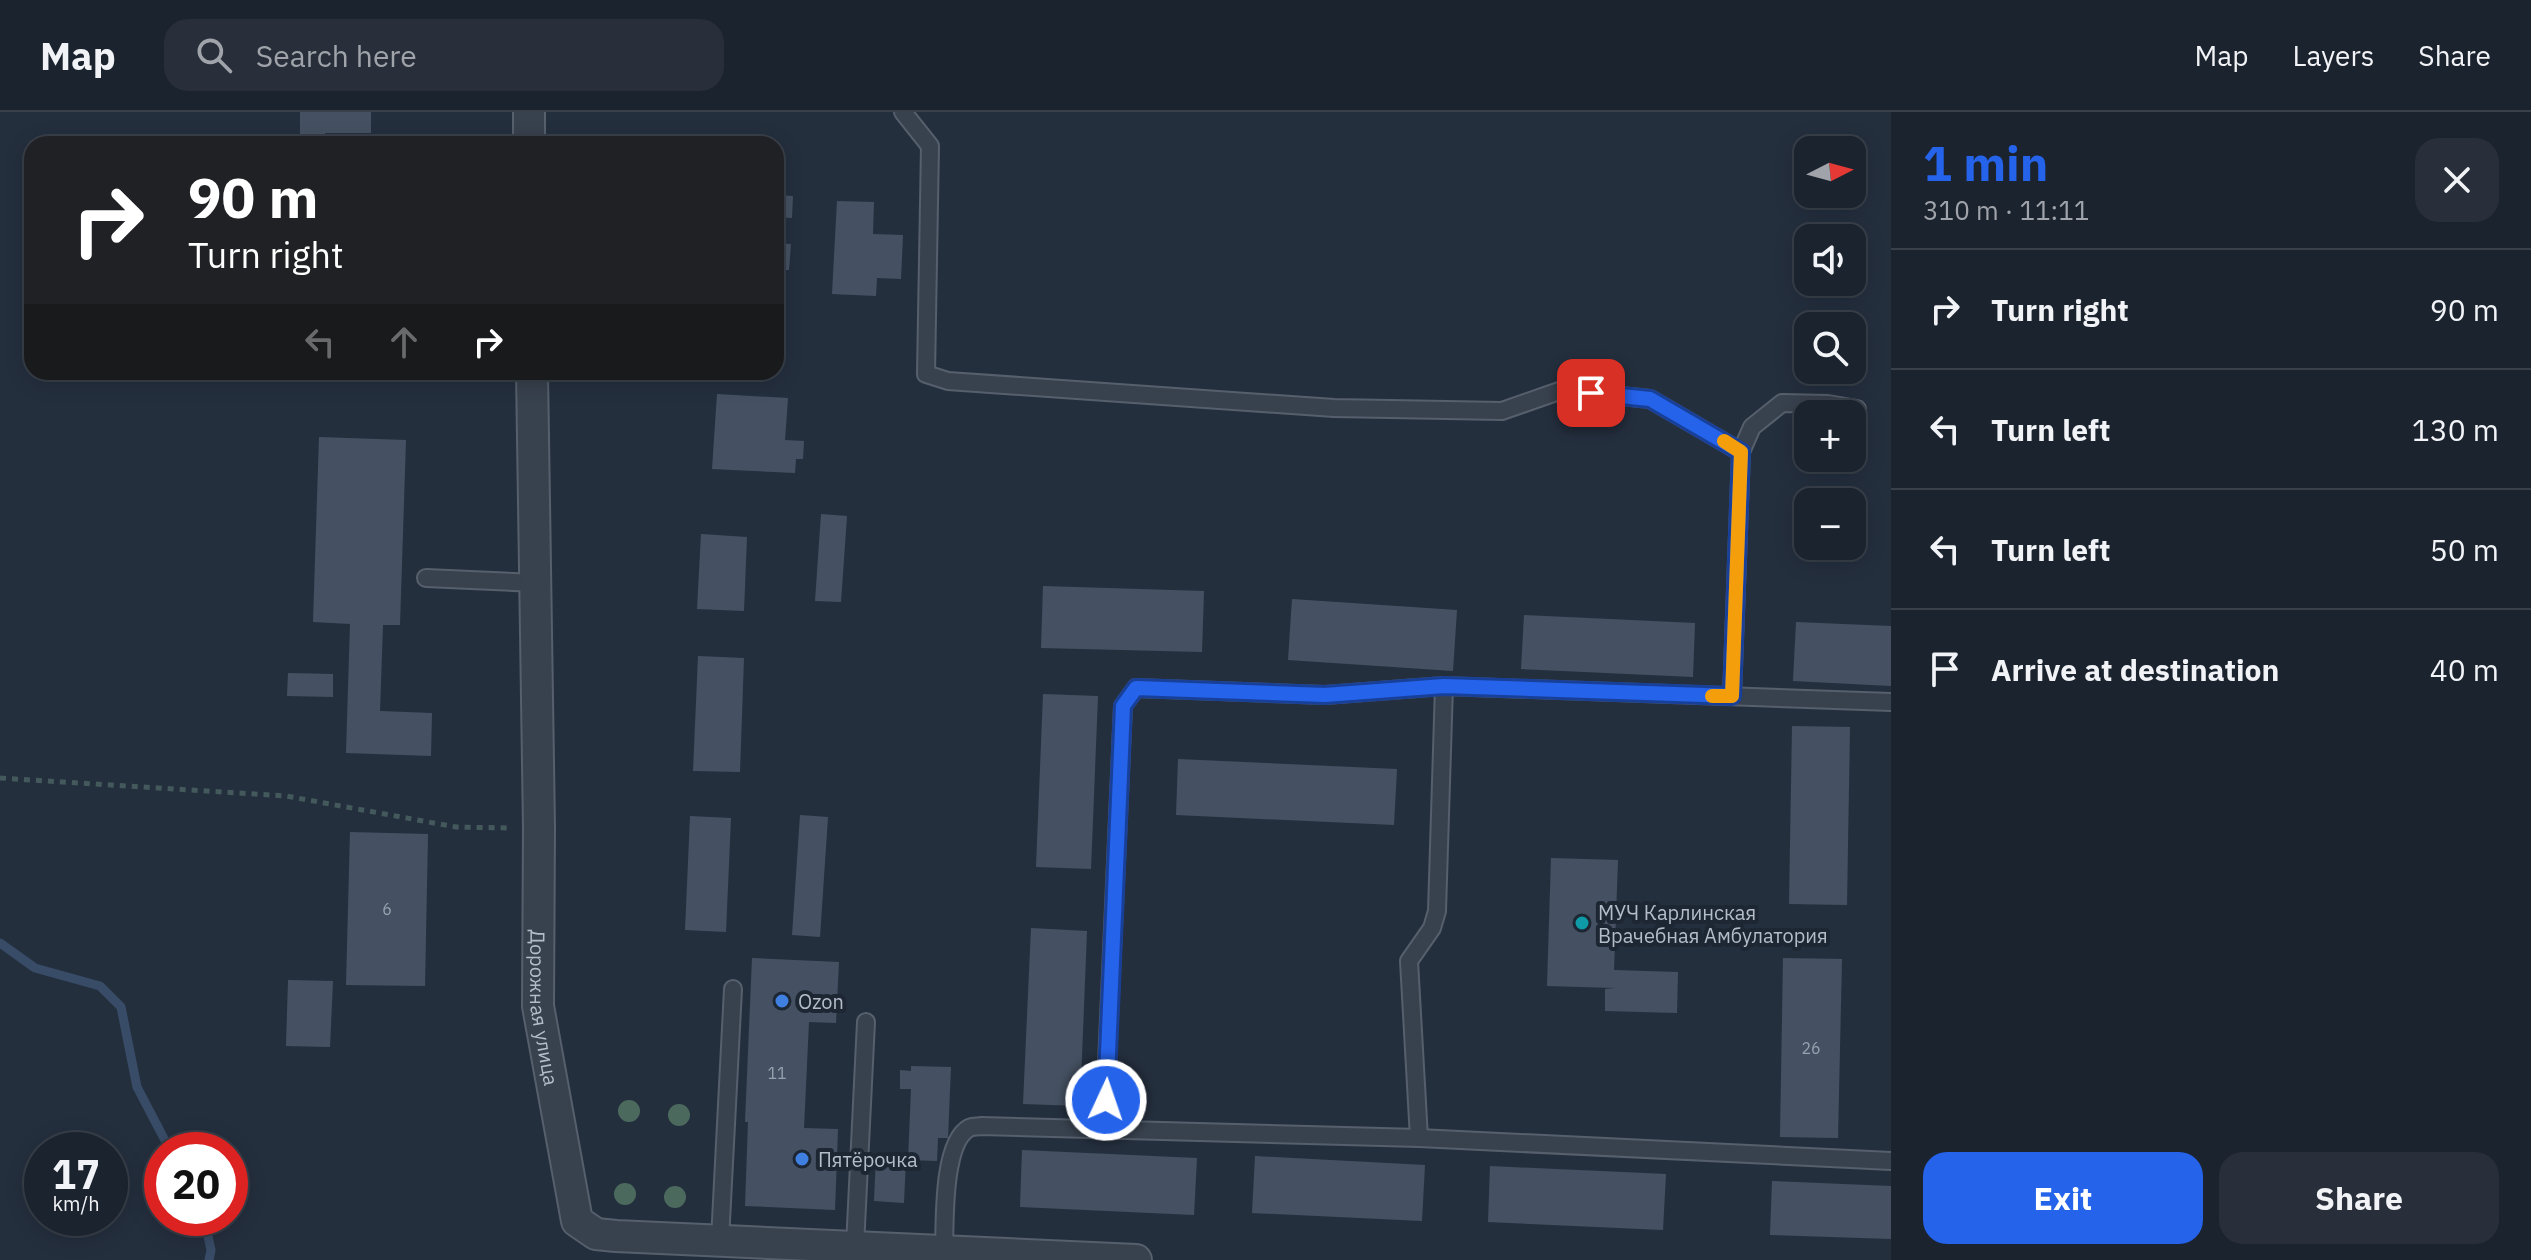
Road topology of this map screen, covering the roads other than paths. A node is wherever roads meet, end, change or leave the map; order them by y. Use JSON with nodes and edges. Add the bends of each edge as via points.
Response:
{"nodes":[{"id":1,"x":529,"y":112,"type":"edge"},
{"id":2,"x":903,"y":112,"type":"edge"},
{"id":3,"x":529,"y":136,"type":"edge"},
{"id":4,"x":532,"y":380,"type":"edge"},
{"id":5,"x":1794,"y":403,"type":"edge"},
{"id":6,"x":1741,"y":452,"type":"junction"},
{"id":7,"x":426,"y":578,"type":"dead end"},
{"id":8,"x":535,"y":583,"type":"junction"},
{"id":9,"x":1444,"y":686,"type":"junction"},
{"id":10,"x":1732,"y":696,"type":"junction"},
{"id":11,"x":1891,"y":702,"type":"edge"},
{"id":12,"x":733,"y":989,"type":"dead end"},
{"id":13,"x":866,"y":1022,"type":"dead end"},
{"id":14,"x":1104,"y":1130,"type":"junction"},
{"id":15,"x":1419,"y":1138,"type":"junction"},
{"id":16,"x":1891,"y":1161,"type":"edge"},
{"id":17,"x":720,"y":1240,"type":"junction"},
{"id":18,"x":855,"y":1246,"type":"junction"},
{"id":19,"x":944,"y":1251,"type":"junction"},
{"id":20,"x":990,"y":1257,"type":"edge"},
{"id":21,"x":1136,"y":1260,"type":"edge"}],
"edges":[{"from":1,"to":3,"type":"street"},
{"from":2,"to":6,"type":"lane","via":[[930,146],[926,374],[948,381],[1048,390],[1349,409],[1502,411],[1562,390],[1650,399]]},
{"from":4,"to":8,"type":"street","name":"Дорожная улица"},
{"from":5,"to":6,"type":"lane","via":[[1782,403],[1752,427]]},
{"from":6,"to":10,"type":"lane"},
{"from":7,"to":8,"type":"lane"},
{"from":8,"to":17,"type":"street","name":"Дорожная улица","via":[[538,1006],[577,1221],[596,1234]]},
{"from":9,"to":10,"type":"lane"},
{"from":9,"to":14,"type":"lane","via":[[1325,695],[1136,688],[1123,706]]},
{"from":9,"to":15,"type":"lane","via":[[1437,911],[1409,961]]},
{"from":10,"to":11,"type":"lane"},
{"from":12,"to":17,"type":"lane"},
{"from":13,"to":18,"type":"lane"},
{"from":14,"to":15,"type":"lane"},
{"from":14,"to":19,"type":"lane","via":[[969,1128],[959,1138],[948,1167]]},
{"from":15,"to":16,"type":"lane"},
{"from":17,"to":18,"type":"street","name":"Дорожная улица"},
{"from":18,"to":19,"type":"street","name":"Дорожная улица"},
{"from":19,"to":20,"type":"street","name":"Дорожная улица"},
{"from":20,"to":21,"type":"street","name":"Дорожная улица"}]}
